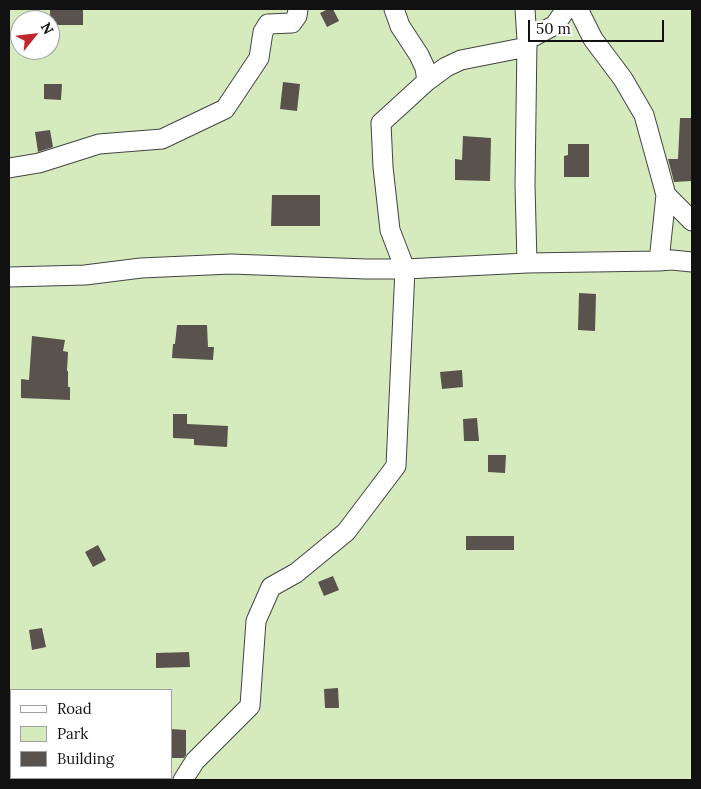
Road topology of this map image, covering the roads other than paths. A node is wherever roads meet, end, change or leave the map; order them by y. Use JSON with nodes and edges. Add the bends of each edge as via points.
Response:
{"nodes":[{"id":1,"x":298,"y":9,"type":"edge"},
{"id":2,"x":394,"y":9,"type":"edge"},
{"id":3,"x":525,"y":9,"type":"edge"},
{"id":4,"x":566,"y":9,"type":"edge"},
{"id":5,"x":578,"y":9,"type":"edge"},
{"id":6,"x":528,"y":44,"type":"junction"},
{"id":7,"x":427,"y":81,"type":"junction"},
{"id":8,"x":9,"y":168,"type":"edge"},
{"id":9,"x":666,"y":195,"type":"junction"},
{"id":10,"x":692,"y":221,"type":"edge"},
{"id":11,"x":659,"y":261,"type":"junction"},
{"id":12,"x":692,"y":262,"type":"edge"},
{"id":13,"x":527,"y":264,"type":"junction"},
{"id":14,"x":405,"y":269,"type":"junction"},
{"id":15,"x":9,"y":277,"type":"edge"},
{"id":16,"x":183,"y":780,"type":"edge"}],
"edges":[{"from":1,"to":8,"type":"street","via":[[292,23],[268,24],[263,32],[259,58],[225,108],[162,139],[99,144],[39,163]]},
{"from":2,"to":7,"type":"street","via":[[400,26],[425,68]]},
{"from":3,"to":6,"type":"street"},
{"from":4,"to":6,"type":"street","via":[[555,25]]},
{"from":5,"to":9,"type":"street","via":[[593,39],[644,114]]},
{"from":6,"to":7,"type":"street","via":[[462,60]]},
{"from":6,"to":13,"type":"street"},
{"from":7,"to":14,"type":"street","via":[[381,123],[390,230]]},
{"from":9,"to":10,"type":"street"},
{"from":9,"to":11,"type":"street"},
{"from":11,"to":12,"type":"street"},
{"from":11,"to":13,"type":"street"},
{"from":13,"to":14,"type":"street"},
{"from":14,"to":15,"type":"street","via":[[231,264],[141,268],[86,276]]},
{"from":14,"to":16,"type":"street","via":[[396,466],[346,532],[296,573],[270,587],[256,621],[250,706],[195,761]]}]}
